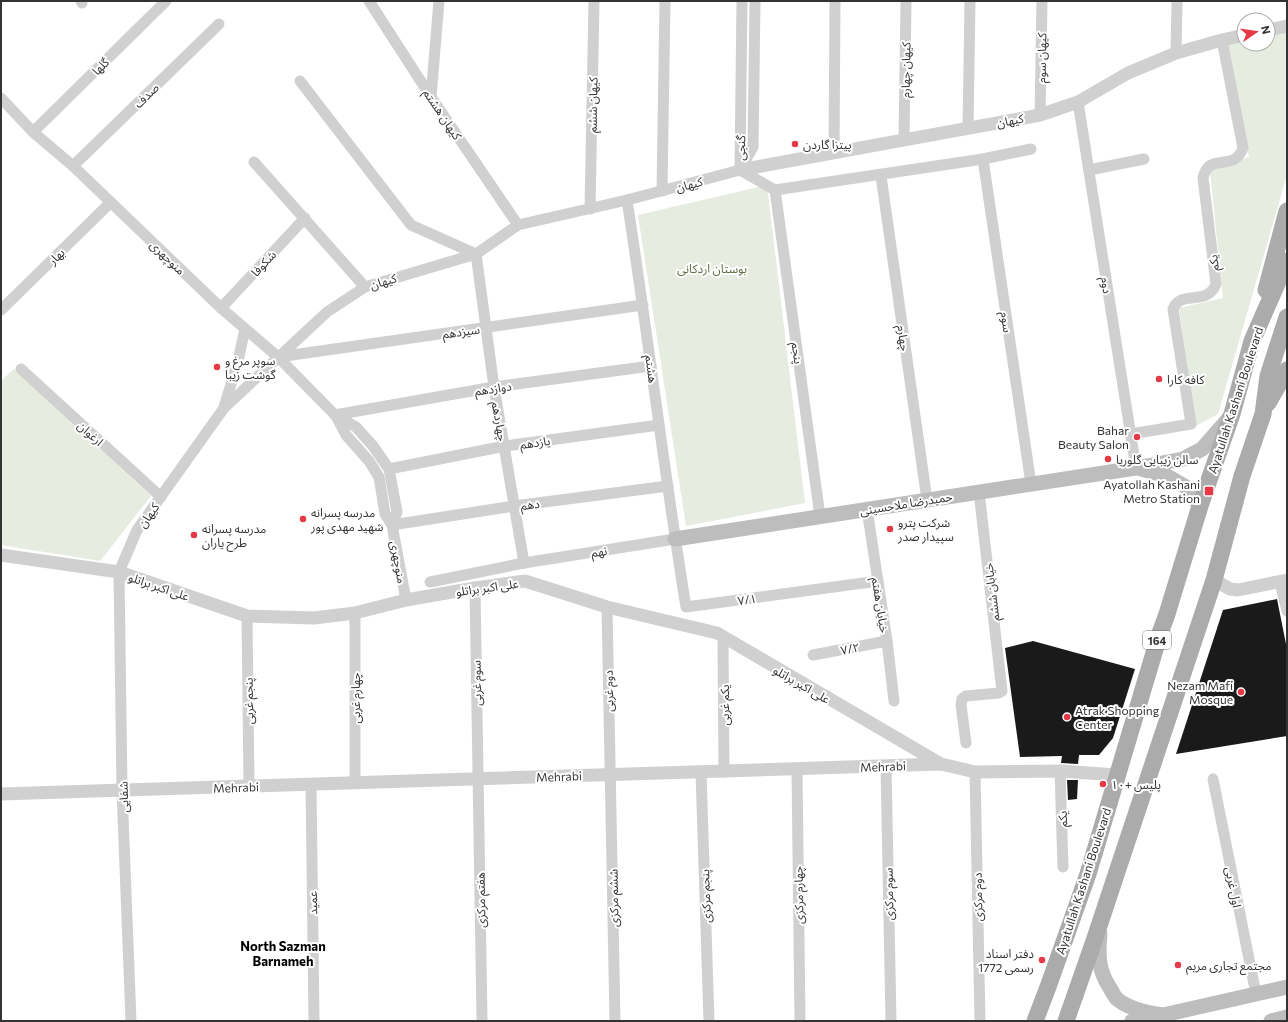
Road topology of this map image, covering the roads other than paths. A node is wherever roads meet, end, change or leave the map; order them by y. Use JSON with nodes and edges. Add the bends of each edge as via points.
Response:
{"nodes":[{"id":1,"x":166,"y":1,"type":"edge"},
{"id":2,"x":369,"y":1,"type":"edge"},
{"id":3,"x":439,"y":1,"type":"edge"},
{"id":4,"x":594,"y":1,"type":"edge"},
{"id":5,"x":665,"y":1,"type":"edge"},
{"id":6,"x":742,"y":1,"type":"edge"},
{"id":7,"x":755,"y":1,"type":"edge"},
{"id":8,"x":835,"y":1,"type":"edge"},
{"id":9,"x":906,"y":1,"type":"edge"},
{"id":10,"x":970,"y":1,"type":"edge"},
{"id":11,"x":1042,"y":1,"type":"edge"},
{"id":12,"x":1177,"y":1,"type":"edge"},
{"id":13,"x":219,"y":24,"type":"dead end"},
{"id":14,"x":1287,"y":26,"type":"edge"},
{"id":15,"x":1276,"y":28,"type":"edge"},
{"id":16,"x":1236,"y":37,"type":"edge"},
{"id":17,"x":1222,"y":40,"type":"junction"},
{"id":18,"x":1176,"y":53,"type":"junction"},
{"id":19,"x":300,"y":81,"type":"dead end"},
{"id":20,"x":431,"y":97,"type":"junction"},
{"id":21,"x":1,"y":98,"type":"edge"},
{"id":22,"x":1078,"y":102,"type":"junction"},
{"id":23,"x":1040,"y":115,"type":"junction"},
{"id":24,"x":968,"y":128,"type":"junction"},
{"id":25,"x":34,"y":132,"type":"junction"},
{"id":26,"x":904,"y":140,"type":"junction"},
{"id":27,"x":1031,"y":149,"type":"dead end"},
{"id":28,"x":834,"y":153,"type":"junction"},
{"id":29,"x":983,"y":159,"type":"junction"},
{"id":30,"x":1144,"y":159,"type":"dead end"},
{"id":31,"x":254,"y":162,"type":"dead end"},
{"id":32,"x":73,"y":166,"type":"junction"},
{"id":33,"x":740,"y":170,"type":"junction"},
{"id":34,"x":1089,"y":170,"type":"junction"},
{"id":35,"x":880,"y":176,"type":"junction"},
{"id":36,"x":775,"y":190,"type":"junction"},
{"id":37,"x":662,"y":191,"type":"junction"},
{"id":38,"x":627,"y":200,"type":"junction"},
{"id":39,"x":111,"y":202,"type":"junction"},
{"id":40,"x":590,"y":209,"type":"junction"},
{"id":41,"x":1287,"y":211,"type":"edge"},
{"id":42,"x":305,"y":218,"type":"junction"},
{"id":43,"x":518,"y":225,"type":"junction"},
{"id":44,"x":476,"y":254,"type":"junction"},
{"id":45,"x":1287,"y":261,"type":"edge"},
{"id":46,"x":365,"y":286,"type":"junction"},
{"id":47,"x":643,"y":305,"type":"junction"},
{"id":48,"x":221,"y":308,"type":"junction"},
{"id":49,"x":1,"y":310,"type":"edge"},
{"id":50,"x":1287,"y":317,"type":"edge"},
{"id":51,"x":245,"y":328,"type":"junction"},
{"id":52,"x":486,"y":328,"type":"junction"},
{"id":53,"x":1252,"y":341,"type":"junction"},
{"id":54,"x":278,"y":357,"type":"junction"},
{"id":55,"x":651,"y":366,"type":"junction"},
{"id":56,"x":21,"y":369,"type":"dead end"},
{"id":57,"x":1287,"y":370,"type":"edge"},
{"id":58,"x":494,"y":387,"type":"junction"},
{"id":59,"x":224,"y":408,"type":"junction"},
{"id":60,"x":1232,"y":414,"type":"junction"},
{"id":61,"x":1263,"y":414,"type":"junction"},
{"id":62,"x":335,"y":415,"type":"junction"},
{"id":63,"x":659,"y":424,"type":"junction"},
{"id":64,"x":1131,"y":434,"type":"junction"},
{"id":65,"x":505,"y":446,"type":"junction"},
{"id":66,"x":1136,"y":468,"type":"junction"},
{"id":67,"x":389,"y":469,"type":"junction"},
{"id":68,"x":1031,"y":484,"type":"junction"},
{"id":69,"x":668,"y":486,"type":"junction"},
{"id":70,"x":979,"y":492,"type":"junction"},
{"id":71,"x":161,"y":497,"type":"junction"},
{"id":72,"x":927,"y":500,"type":"junction"},
{"id":73,"x":514,"y":506,"type":"junction"},
{"id":74,"x":1200,"y":506,"type":"junction"},
{"id":75,"x":866,"y":509,"type":"junction"},
{"id":76,"x":820,"y":516,"type":"junction"},
{"id":77,"x":392,"y":525,"type":"junction"},
{"id":78,"x":675,"y":539,"type":"junction"},
{"id":79,"x":1,"y":555,"type":"edge"},
{"id":80,"x":524,"y":563,"type":"junction"},
{"id":81,"x":119,"y":572,"type":"junction"},
{"id":82,"x":1214,"y":580,"type":"junction"},
{"id":83,"x":878,"y":581,"type":"junction"},
{"id":84,"x":1284,"y":581,"type":"edge"},
{"id":85,"x":430,"y":582,"type":"dead end"},
{"id":86,"x":475,"y":588,"type":"junction"},
{"id":87,"x":406,"y":600,"type":"junction"},
{"id":88,"x":607,"y":607,"type":"junction"},
{"id":89,"x":1287,"y":612,"type":"edge"},
{"id":90,"x":355,"y":613,"type":"junction"},
{"id":91,"x":247,"y":616,"type":"junction"},
{"id":92,"x":723,"y":637,"type":"junction"},
{"id":93,"x":887,"y":641,"type":"junction"},
{"id":94,"x":813,"y":655,"type":"dead end"},
{"id":95,"x":894,"y":701,"type":"dead end"},
{"id":96,"x":966,"y":743,"type":"dead end"},
{"id":97,"x":941,"y":764,"type":"junction"},
{"id":98,"x":886,"y":766,"type":"junction"},
{"id":99,"x":797,"y":769,"type":"junction"},
{"id":100,"x":1060,"y":771,"type":"junction"},
{"id":101,"x":701,"y":772,"type":"junction"},
{"id":102,"x":724,"y":772,"type":"junction"},
{"id":103,"x":975,"y":772,"type":"junction"},
{"id":104,"x":610,"y":775,"type":"junction"},
{"id":105,"x":1117,"y":775,"type":"junction"},
{"id":106,"x":478,"y":779,"type":"junction"},
{"id":107,"x":1213,"y":779,"type":"dead end"},
{"id":108,"x":355,"y":783,"type":"junction"},
{"id":109,"x":310,"y":784,"type":"junction"},
{"id":110,"x":249,"y":786,"type":"junction"},
{"id":111,"x":122,"y":790,"type":"junction"},
{"id":112,"x":1,"y":794,"type":"edge"},
{"id":113,"x":1063,"y":867,"type":"dead end"},
{"id":114,"x":1110,"y":893,"type":"junction"},
{"id":115,"x":1287,"y":987,"type":"edge"},
{"id":116,"x":1256,"y":994,"type":"junction"},
{"id":117,"x":1163,"y":1016,"type":"junction"},
{"id":118,"x":1287,"y":1018,"type":"edge"},
{"id":119,"x":131,"y":1021,"type":"edge"},
{"id":120,"x":314,"y":1021,"type":"edge"},
{"id":121,"x":482,"y":1021,"type":"edge"},
{"id":122,"x":615,"y":1021,"type":"edge"},
{"id":123,"x":709,"y":1021,"type":"edge"},
{"id":124,"x":800,"y":1021,"type":"edge"},
{"id":125,"x":891,"y":1021,"type":"edge"},
{"id":126,"x":980,"y":1021,"type":"edge"},
{"id":127,"x":1035,"y":1021,"type":"edge"},
{"id":128,"x":1066,"y":1021,"type":"edge"},
{"id":129,"x":1132,"y":1021,"type":"edge"},
{"id":130,"x":1271,"y":1021,"type":"edge"}],
"edges":[{"from":1,"to":25,"type":"street","name":"گلها"},
{"from":2,"to":20,"type":"street","name":"کیهان هشتم"},
{"from":3,"to":20,"type":"street"},
{"from":4,"to":40,"type":"street","name":"کیهان ششم"},
{"from":5,"to":37,"type":"street"},
{"from":6,"to":33,"type":"street","name":"گنجی"},
{"from":7,"to":33,"type":"street","name":"گنجی","via":[[753,147]]},
{"from":8,"to":28,"type":"street"},
{"from":9,"to":26,"type":"street","name":"کیهان چهارم"},
{"from":10,"to":24,"type":"street"},
{"from":11,"to":23,"type":"street","name":"کیهان سوم"},
{"from":12,"to":18,"type":"street"},
{"from":13,"to":32,"type":"street","name":"صدف"},
{"from":14,"to":15,"type":"street"},
{"from":16,"to":17,"type":"street","name":"کیهان"},
{"from":17,"to":18,"type":"street","name":"کیهان"},
{"from":17,"to":64,"type":"street","name":"یکم","via":[[1243,148],[1240,156],[1234,160],[1211,164],[1205,170],[1203,178],[1216,284],[1213,292],[1206,296],[1181,300],[1175,303],[1173,309],[1191,424]]},
{"from":18,"to":22,"type":"street","name":"کیهان","via":[[1128,72]]},
{"from":19,"to":44,"type":"street","via":[[411,226]]},
{"from":20,"to":43,"type":"street","name":"کیهان هشتم"},
{"from":21,"to":25,"type":"street","name":"منوچهری"},
{"from":22,"to":23,"type":"street","name":"کیهان"},
{"from":22,"to":34,"type":"street","name":"دوم"},
{"from":23,"to":24,"type":"street","name":"کیهان"},
{"from":24,"to":26,"type":"street","name":"کیهان"},
{"from":25,"to":32,"type":"street","name":"منوچهری"},
{"from":26,"to":28,"type":"street","name":"کیهان"},
{"from":27,"to":29,"type":"street"},
{"from":28,"to":33,"type":"street","name":"کیهان"},
{"from":29,"to":35,"type":"street"},
{"from":29,"to":68,"type":"street","name":"سوم"},
{"from":30,"to":34,"type":"street"},
{"from":31,"to":42,"type":"street"},
{"from":32,"to":39,"type":"street","name":"منوچهری"},
{"from":33,"to":36,"type":"street"},
{"from":33,"to":37,"type":"street","name":"کیهان"},
{"from":34,"to":64,"type":"street","name":"دوم"},
{"from":35,"to":36,"type":"street"},
{"from":35,"to":72,"type":"street","name":"چهارم"},
{"from":36,"to":76,"type":"street","name":"پنجم"},
{"from":37,"to":38,"type":"street","name":"کیهان"},
{"from":38,"to":40,"type":"street","name":"کیهان"},
{"from":38,"to":47,"type":"street","name":"هشتم"},
{"from":39,"to":48,"type":"street","name":"منوچهری"},
{"from":39,"to":49,"type":"street","name":"بهار"},
{"from":40,"to":43,"type":"street","name":"کیهان"},
{"from":41,"to":53,"type":"main road"},
{"from":42,"to":46,"type":"street"},
{"from":42,"to":48,"type":"street","name":"شکوفا"},
{"from":43,"to":44,"type":"street","name":"کیهان"},
{"from":44,"to":46,"type":"street","name":"کیهان"},
{"from":44,"to":52,"type":"street","name":"چهاردهم"},
{"from":45,"to":53,"type":"main road","name":"Ayatullah Kashani Boulevard","number":"164"},
{"from":46,"to":54,"type":"street","name":"کیهان","via":[[326,312]]},
{"from":47,"to":52,"type":"street","name":"سیزدهم"},
{"from":47,"to":55,"type":"street","name":"هشتم"},
{"from":48,"to":51,"type":"street","name":"منوچهری"},
{"from":50,"to":61,"type":"main road","name":"Ayatullah Kashani Boulevard","via":[[1268,376]]},
{"from":51,"to":54,"type":"street","name":"منوچهری"},
{"from":51,"to":59,"type":"street"},
{"from":52,"to":54,"type":"street","name":"سیزدهم"},
{"from":52,"to":58,"type":"street","name":"چهاردهم"},
{"from":53,"to":60,"type":"main road","name":"Ayatullah Kashani Boulevard","number":"164"},
{"from":54,"to":59,"type":"street","name":"کیهان"},
{"from":54,"to":62,"type":"street","name":"منوچهری"},
{"from":55,"to":58,"type":"street","name":"دوازدهم"},
{"from":55,"to":63,"type":"street","name":"هشتم"},
{"from":56,"to":71,"type":"street","name":"ارغوان"},
{"from":57,"to":61,"type":"main road"},
{"from":58,"to":62,"type":"street","name":"دوازدهم"},
{"from":58,"to":65,"type":"street","name":"چهاردهم"},
{"from":59,"to":71,"type":"street","name":"کیهان"},
{"from":60,"to":66,"type":"main road","name":"حمیدرضا ملاحسینی","via":[[1202,449],[1183,460]]},
{"from":60,"to":74,"type":"main road","name":"Ayatullah Kashani Boulevard","number":"164"},
{"from":61,"to":82,"type":"main road","name":"Ayatullah Kashani Boulevard","via":[[1242,476]]},
{"from":62,"to":67,"type":"street","name":"منوچهری","via":[[356,427],[374,446]]},
{"from":62,"to":77,"type":"street","name":"منوچهری","via":[[346,435],[369,461],[378,477],[385,514]]},
{"from":63,"to":65,"type":"street","name":"یازدهم"},
{"from":63,"to":69,"type":"street","name":"هشتم"},
{"from":64,"to":66,"type":"street","name":"دوم"},
{"from":65,"to":67,"type":"street","name":"یازدهم"},
{"from":65,"to":73,"type":"street","name":"چهاردهم"},
{"from":66,"to":68,"type":"main road","name":"حمیدرضا ملاحسینی"},
{"from":66,"to":74,"type":"main road","via":[[1167,476],[1186,487]]},
{"from":67,"to":77,"type":"street","name":"منوچهری","via":[[397,512]]},
{"from":68,"to":70,"type":"main road","name":"حمیدرضا ملاحسینی"},
{"from":69,"to":73,"type":"street","name":"دهم"},
{"from":69,"to":78,"type":"street","name":"هشتم"},
{"from":70,"to":72,"type":"main road","name":"حمیدرضا ملاحسینی"},
{"from":70,"to":96,"type":"street","name":"خیابان ششم","via":[[1002,691],[966,696],[962,699]]},
{"from":71,"to":81,"type":"street","name":"کیهان","via":[[137,530]]},
{"from":72,"to":75,"type":"main road","name":"حمیدرضا ملاحسینی"},
{"from":73,"to":77,"type":"street","name":"دهم"},
{"from":73,"to":80,"type":"street","name":"چهاردهم"},
{"from":74,"to":105,"type":"main road","name":"Ayatullah Kashani Boulevard","number":"164"},
{"from":75,"to":76,"type":"main road","name":"حمیدرضا ملاحسینی"},
{"from":75,"to":83,"type":"street","name":"خیابان هفتم"},
{"from":76,"to":78,"type":"main road","name":"حمیدرضا ملاحسینی"},
{"from":77,"to":87,"type":"street","name":"منوچهری"},
{"from":78,"to":80,"type":"street","name":"نهم"},
{"from":78,"to":83,"type":"street","name":"۷/۱","via":[[686,607]]},
{"from":79,"to":81,"type":"street","name":"علی اکبر براتلو"},
{"from":80,"to":85,"type":"street","name":"نهم"},
{"from":81,"to":91,"type":"street","name":"علی اکبر براتلو"},
{"from":81,"to":111,"type":"street","name":"شفایی"},
{"from":82,"to":84,"type":"street","via":[[1230,589],[1238,590]]},
{"from":82,"to":114,"type":"main road","name":"Ayatullah Kashani Boulevard"},
{"from":83,"to":93,"type":"street","name":"خیابان هفتم"},
{"from":84,"to":89,"type":"street"},
{"from":86,"to":87,"type":"street","name":"علی اکبر براتلو"},
{"from":86,"to":88,"type":"street","name":"علی اکبر براتلو","via":[[525,581]]},
{"from":86,"to":106,"type":"street","name":"سوم غربی"},
{"from":87,"to":90,"type":"street","name":"علی اکبر براتلو"},
{"from":88,"to":92,"type":"street","name":"علی اکبر براتلو"},
{"from":88,"to":104,"type":"street","name":"دوم غربی"},
{"from":90,"to":91,"type":"street","name":"علی اکبر براتلو","via":[[314,618]]},
{"from":90,"to":108,"type":"street","name":"چهارم غربی"},
{"from":91,"to":110,"type":"street","name":"پنجم غربی"},
{"from":92,"to":97,"type":"street","name":"علی اکبر براتلو"},
{"from":92,"to":102,"type":"street","name":"یکم غربی"},
{"from":93,"to":94,"type":"street","name":"۷/۲"},
{"from":93,"to":95,"type":"street","name":"خیابان هفتم"},
{"from":97,"to":98,"type":"street","name":"Mehrabi"},
{"from":97,"to":103,"type":"street","name":"Mehrabi"},
{"from":98,"to":99,"type":"street","name":"Mehrabi"},
{"from":98,"to":125,"type":"street","name":"سوم مرکزی"},
{"from":99,"to":102,"type":"street","name":"Mehrabi"},
{"from":99,"to":124,"type":"street","name":"چهارم مرکزی"},
{"from":100,"to":103,"type":"street","name":"Mehrabi"},
{"from":100,"to":105,"type":"street","name":"Mehrabi"},
{"from":100,"to":113,"type":"street","name":"یکم"},
{"from":101,"to":102,"type":"street","name":"Mehrabi"},
{"from":101,"to":104,"type":"street","name":"Mehrabi"},
{"from":101,"to":123,"type":"street","name":"پنجم مرکزی"},
{"from":103,"to":126,"type":"street","name":"دوم مرکزی"},
{"from":104,"to":106,"type":"street","name":"Mehrabi"},
{"from":104,"to":122,"type":"street","name":"ششم مرکزی"},
{"from":105,"to":127,"type":"main road","name":"Ayatullah Kashani Boulevard","number":"164","via":[[1088,874]]},
{"from":106,"to":108,"type":"street","name":"Mehrabi"},
{"from":106,"to":121,"type":"street","name":"هفتم مرکزی"},
{"from":107,"to":116,"type":"street","name":"اول غربی"},
{"from":108,"to":109,"type":"street","name":"Mehrabi"},
{"from":109,"to":110,"type":"street","name":"Mehrabi"},
{"from":109,"to":120,"type":"street","name":"عمید"},
{"from":110,"to":111,"type":"street","name":"Mehrabi"},
{"from":111,"to":112,"type":"street","name":"Mehrabi"},
{"from":111,"to":119,"type":"street","name":"شفایی"},
{"from":114,"to":117,"type":"main road","via":[[1098,955],[1102,973],[1116,998],[1147,1013]]},
{"from":114,"to":128,"type":"main road","name":"Ayatullah Kashani Boulevard"},
{"from":115,"to":116,"type":"main road"},
{"from":116,"to":117,"type":"main road"},
{"from":117,"to":129,"type":"main road"},
{"from":118,"to":130,"type":"main road"}]}
